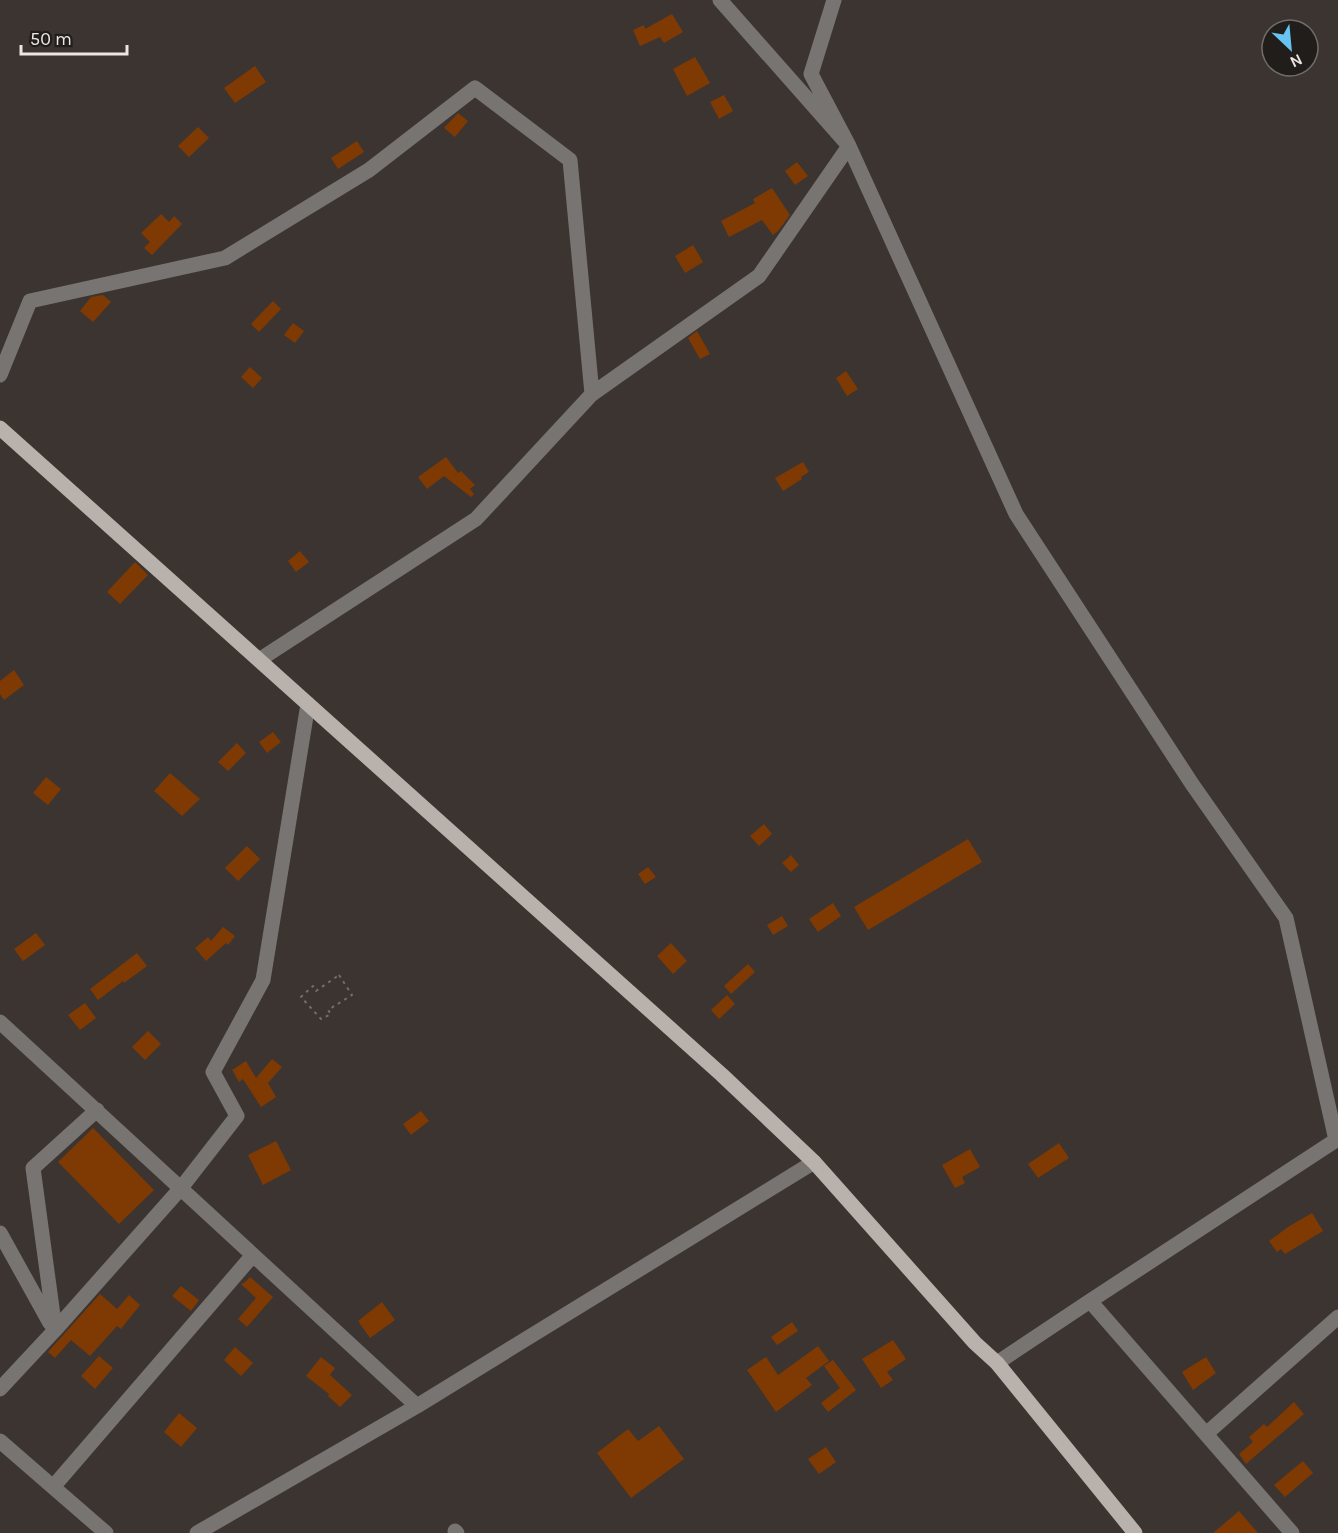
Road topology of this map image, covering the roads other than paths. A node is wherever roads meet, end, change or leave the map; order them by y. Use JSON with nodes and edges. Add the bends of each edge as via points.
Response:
{"nodes":[{"id":1,"x":720,"y":0,"type":"edge"},
{"id":2,"x":834,"y":0,"type":"edge"},
{"id":3,"x":849,"y":146,"type":"junction"},
{"id":4,"x":0,"y":375,"type":"edge"},
{"id":5,"x":592,"y":393,"type":"junction"},
{"id":6,"x":0,"y":428,"type":"edge"},
{"id":7,"x":258,"y":660,"type":"junction"},
{"id":8,"x":308,"y":704,"type":"junction"},
{"id":9,"x":0,"y":1022,"type":"edge"},
{"id":10,"x":1338,"y":1073,"type":"edge"},
{"id":11,"x":1324,"y":1084,"type":"junction"},
{"id":12,"x":97,"y":1110,"type":"junction"},
{"id":13,"x":814,"y":1162,"type":"junction"},
{"id":14,"x":181,"y":1188,"type":"junction"},
{"id":15,"x":0,"y":1233,"type":"edge"},
{"id":16,"x":253,"y":1255,"type":"junction"},
{"id":17,"x":1090,"y":1301,"type":"junction"},
{"id":18,"x":1338,"y":1317,"type":"edge"},
{"id":19,"x":55,"y":1330,"type":"junction"},
{"id":20,"x":998,"y":1363,"type":"junction"},
{"id":21,"x":0,"y":1389,"type":"edge"},
{"id":22,"x":417,"y":1406,"type":"junction"},
{"id":23,"x":1206,"y":1434,"type":"junction"},
{"id":24,"x":0,"y":1441,"type":"edge"},
{"id":25,"x":54,"y":1487,"type":"junction"},
{"id":26,"x":106,"y":1533,"type":"edge"},
{"id":27,"x":197,"y":1533,"type":"edge"},
{"id":28,"x":1135,"y":1533,"type":"edge"},
{"id":29,"x":1292,"y":1533,"type":"edge"}],
"edges":[{"from":1,"to":3,"type":"street"},
{"from":2,"to":3,"type":"street","via":[[811,74]]},
{"from":3,"to":5,"type":"street","via":[[759,276]]},
{"from":3,"to":11,"type":"street","via":[[1016,514],[1192,784],[1286,918]]},
{"from":4,"to":5,"type":"street","via":[[30,301],[225,258],[369,170],[476,88],[570,160]]},
{"from":5,"to":7,"type":"street","via":[[476,519]]},
{"from":6,"to":7,"type":"main road"},
{"from":7,"to":8,"type":"main road"},
{"from":8,"to":13,"type":"main road"},
{"from":8,"to":14,"type":"street","via":[[263,980],[213,1072],[237,1116]]},
{"from":9,"to":12,"type":"street"},
{"from":10,"to":11,"type":"street"},
{"from":11,"to":17,"type":"street","via":[[1336,1140]]},
{"from":12,"to":14,"type":"street"},
{"from":12,"to":19,"type":"street","via":[[33,1168]]},
{"from":13,"to":20,"type":"main road","via":[[975,1343]]},
{"from":13,"to":22,"type":"street"},
{"from":14,"to":16,"type":"street"},
{"from":14,"to":19,"type":"street"},
{"from":15,"to":19,"type":"street"},
{"from":16,"to":22,"type":"street"},
{"from":16,"to":25,"type":"street"},
{"from":17,"to":20,"type":"street"},
{"from":17,"to":23,"type":"street"},
{"from":18,"to":23,"type":"street"},
{"from":19,"to":21,"type":"street"},
{"from":20,"to":28,"type":"main road"},
{"from":22,"to":27,"type":"street"},
{"from":23,"to":29,"type":"street"},
{"from":24,"to":25,"type":"street"},
{"from":25,"to":26,"type":"street"}]}
